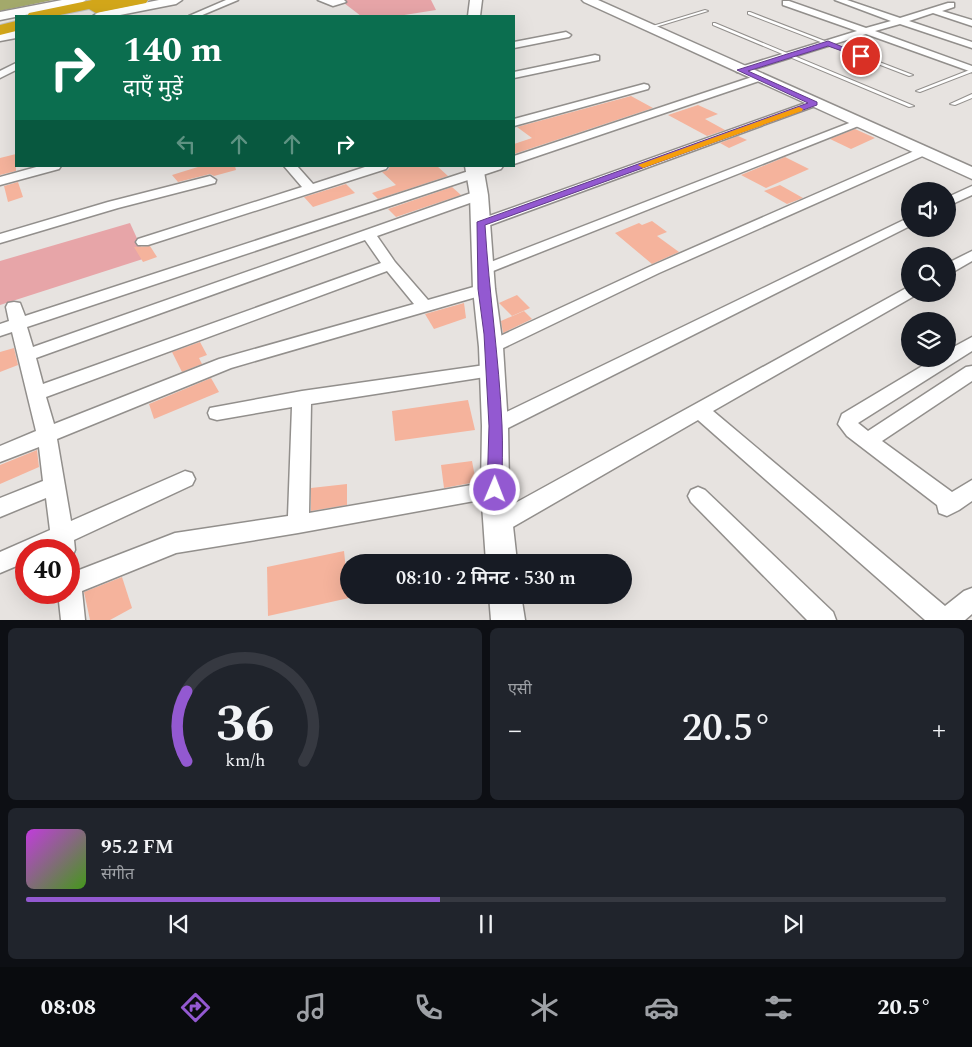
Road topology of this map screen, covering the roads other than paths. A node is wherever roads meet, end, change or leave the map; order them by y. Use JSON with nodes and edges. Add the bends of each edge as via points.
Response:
{"nodes":[{"id":1,"x":80,"y":0,"type":"edge"},
{"id":2,"x":113,"y":0,"type":"edge"},
{"id":3,"x":141,"y":0,"type":"edge"},
{"id":4,"x":176,"y":0,"type":"edge"},
{"id":5,"x":234,"y":0,"type":"edge"},
{"id":6,"x":322,"y":0,"type":"edge"},
{"id":7,"x":476,"y":0,"type":"edge"},
{"id":8,"x":588,"y":0,"type":"edge"},
{"id":9,"x":807,"y":0,"type":"edge"},
{"id":10,"x":839,"y":0,"type":"edge"},
{"id":11,"x":342,"y":2,"type":"dead end"},
{"id":12,"x":786,"y":4,"type":"dead end"},
{"id":13,"x":951,"y":5,"type":"dead end"},
{"id":14,"x":900,"y":9,"type":"dead end"},
{"id":15,"x":706,"y":11,"type":"dead end"},
{"id":16,"x":934,"y":11,"type":"junction"},
{"id":17,"x":841,"y":12,"type":"dead end"},
{"id":18,"x":749,"y":13,"type":"dead end"},
{"id":19,"x":39,"y":15,"type":"edge"},
{"id":20,"x":69,"y":15,"type":"edge"},
{"id":21,"x":104,"y":15,"type":"edge"},
{"id":22,"x":196,"y":15,"type":"edge"},
{"id":23,"x":474,"y":15,"type":"edge"},
{"id":24,"x":919,"y":15,"type":"junction"},
{"id":25,"x":0,"y":16,"type":"edge"},
{"id":26,"x":15,"y":20,"type":"edge"},
{"id":27,"x":866,"y":21,"type":"dead end"},
{"id":28,"x":901,"y":21,"type":"junction"},
{"id":29,"x":0,"y":23,"type":"edge"},
{"id":30,"x":972,"y":23,"type":"edge"},
{"id":31,"x":714,"y":24,"type":"dead end"},
{"id":32,"x":15,"y":26,"type":"edge"},
{"id":33,"x":883,"y":26,"type":"junction"},
{"id":34,"x":648,"y":28,"type":"junction"},
{"id":35,"x":0,"y":30,"type":"edge"},
{"id":36,"x":866,"y":32,"type":"junction"},
{"id":37,"x":901,"y":33,"type":"dead end"},
{"id":38,"x":972,"y":33,"type":"edge"},
{"id":39,"x":15,"y":34,"type":"edge"},
{"id":40,"x":566,"y":35,"type":"dead end"},
{"id":41,"x":0,"y":38,"type":"edge"},
{"id":42,"x":828,"y":43,"type":"junction"},
{"id":43,"x":515,"y":45,"type":"edge"},
{"id":44,"x":972,"y":45,"type":"edge"},
{"id":45,"x":789,"y":56,"type":"junction"},
{"id":46,"x":595,"y":58,"type":"dead end"},
{"id":47,"x":15,"y":60,"type":"edge"},
{"id":48,"x":0,"y":61,"type":"edge"},
{"id":49,"x":15,"y":67,"type":"edge"},
{"id":50,"x":741,"y":70,"type":"junction"},
{"id":51,"x":972,"y":70,"type":"edge"},
{"id":52,"x":0,"y":75,"type":"edge"},
{"id":53,"x":515,"y":75,"type":"edge"},
{"id":54,"x":911,"y":75,"type":"dead end"},
{"id":55,"x":758,"y":78,"type":"junction"},
{"id":56,"x":644,"y":87,"type":"dead end"},
{"id":57,"x":918,"y":91,"type":"dead end"},
{"id":58,"x":972,"y":96,"type":"edge"},
{"id":59,"x":814,"y":104,"type":"junction"},
{"id":60,"x":953,"y":104,"type":"dead end"},
{"id":61,"x":911,"y":106,"type":"dead end"},
{"id":62,"x":857,"y":122,"type":"junction"},
{"id":63,"x":515,"y":123,"type":"edge"},
{"id":64,"x":921,"y":152,"type":"junction"},
{"id":65,"x":515,"y":160,"type":"edge"},
{"id":66,"x":51,"y":167,"type":"edge"},
{"id":67,"x":291,"y":167,"type":"edge"},
{"id":68,"x":379,"y":167,"type":"edge"},
{"id":69,"x":972,"y":174,"type":"edge"},
{"id":70,"x":481,"y":175,"type":"edge"},
{"id":71,"x":210,"y":180,"type":"dead end"},
{"id":72,"x":0,"y":181,"type":"edge"},
{"id":73,"x":311,"y":189,"type":"junction"},
{"id":74,"x":972,"y":190,"type":"edge"},
{"id":75,"x":956,"y":198,"type":"edge"},
{"id":76,"x":480,"y":224,"type":"junction"},
{"id":77,"x":901,"y":225,"type":"edge"},
{"id":78,"x":368,"y":234,"type":"junction"},
{"id":79,"x":0,"y":239,"type":"edge"},
{"id":80,"x":143,"y":242,"type":"dead end"},
{"id":81,"x":972,"y":255,"type":"edge"},
{"id":82,"x":956,"y":264,"type":"edge"},
{"id":83,"x":390,"y":265,"type":"junction"},
{"id":84,"x":483,"y":280,"type":"junction"},
{"id":85,"x":901,"y":295,"type":"edge"},
{"id":86,"x":425,"y":307,"type":"junction"},
{"id":87,"x":16,"y":315,"type":"junction"},
{"id":88,"x":0,"y":330,"type":"edge"},
{"id":89,"x":972,"y":343,"type":"edge"},
{"id":90,"x":956,"y":353,"type":"edge"},
{"id":91,"x":27,"y":356,"type":"junction"},
{"id":92,"x":491,"y":358,"type":"junction"},
{"id":93,"x":934,"y":367,"type":"edge"},
{"id":94,"x":972,"y":372,"type":"edge"},
{"id":95,"x":37,"y":393,"type":"junction"},
{"id":96,"x":302,"y":398,"type":"junction"},
{"id":97,"x":700,"y":411,"type":"junction"},
{"id":98,"x":217,"y":413,"type":"dead end"},
{"id":99,"x":495,"y":426,"type":"junction"},
{"id":100,"x":47,"y":435,"type":"junction"},
{"id":101,"x":867,"y":441,"type":"junction"},
{"id":102,"x":0,"y":454,"type":"edge"},
{"id":103,"x":185,"y":479,"type":"dead end"},
{"id":104,"x":53,"y":486,"type":"junction"},
{"id":105,"x":972,"y":489,"type":"edge"},
{"id":106,"x":495,"y":490,"type":"junction"},
{"id":107,"x":698,"y":496,"type":"dead end"},
{"id":108,"x":0,"y":508,"type":"edge"},
{"id":109,"x":298,"y":524,"type":"junction"},
{"id":110,"x":498,"y":524,"type":"junction"},
{"id":111,"x":62,"y":539,"type":"edge"},
{"id":112,"x":71,"y":539,"type":"edge"},
{"id":113,"x":501,"y":554,"type":"edge"},
{"id":114,"x":15,"y":557,"type":"edge"},
{"id":115,"x":0,"y":563,"type":"edge"},
{"id":116,"x":80,"y":579,"type":"edge"},
{"id":117,"x":972,"y":599,"type":"edge"},
{"id":118,"x":71,"y":604,"type":"edge"},
{"id":119,"x":506,"y":604,"type":"edge"},
{"id":120,"x":73,"y":620,"type":"edge"},
{"id":121,"x":508,"y":620,"type":"edge"},
{"id":122,"x":824,"y":620,"type":"edge"},
{"id":123,"x":945,"y":620,"type":"edge"}],
"edges":[{"from":1,"to":25,"type":"street"},
{"from":2,"to":19,"type":"highway"},
{"from":3,"to":20,"type":"highway"},
{"from":4,"to":21,"type":"street"},
{"from":5,"to":22,"type":"street"},
{"from":6,"to":11,"type":"street"},
{"from":7,"to":23,"type":"street"},
{"from":8,"to":34,"type":"street"},
{"from":9,"to":17,"type":"street"},
{"from":10,"to":28,"type":"street"},
{"from":12,"to":36,"type":"street"},
{"from":13,"to":16,"type":"street"},
{"from":14,"to":24,"type":"street"},
{"from":15,"to":34,"type":"lane"},
{"from":16,"to":24,"type":"street"},
{"from":16,"to":30,"type":"street"},
{"from":18,"to":42,"type":"lane"},
{"from":24,"to":28,"type":"street"},
{"from":24,"to":38,"type":"street"},
{"from":26,"to":29,"type":"highway"},
{"from":27,"to":33,"type":"street"},
{"from":28,"to":33,"type":"street"},
{"from":28,"to":44,"type":"street"},
{"from":31,"to":45,"type":"lane"},
{"from":32,"to":35,"type":"highway"},
{"from":33,"to":36,"type":"street"},
{"from":33,"to":37,"type":"street"},
{"from":34,"to":50,"type":"street"},
{"from":36,"to":42,"type":"street"},
{"from":36,"to":51,"type":"street"},
{"from":39,"to":41,"type":"street"},
{"from":40,"to":43,"type":"street"},
{"from":42,"to":45,"type":"street"},
{"from":42,"to":54,"type":"lane"},
{"from":45,"to":50,"type":"street"},
{"from":45,"to":61,"type":"lane"},
{"from":46,"to":53,"type":"street"},
{"from":47,"to":48,"type":"street"},
{"from":49,"to":52,"type":"street"},
{"from":50,"to":55,"type":"street"},
{"from":51,"to":57,"type":"lane"},
{"from":55,"to":59,"type":"street"},
{"from":55,"to":65,"type":"street"},
{"from":56,"to":63,"type":"street"},
{"from":58,"to":60,"type":"lane"},
{"from":59,"to":62,"type":"street"},
{"from":59,"to":76,"type":"street"},
{"from":62,"to":64,"type":"street"},
{"from":62,"to":84,"type":"street"},
{"from":64,"to":69,"type":"street"},
{"from":64,"to":92,"type":"street","via":[[654,270]]},
{"from":66,"to":72,"type":"street"},
{"from":67,"to":73,"type":"street"},
{"from":68,"to":73,"type":"street"},
{"from":70,"to":76,"type":"street"},
{"from":70,"to":78,"type":"street"},
{"from":70,"to":87,"type":"street"},
{"from":71,"to":79,"type":"street"},
{"from":73,"to":80,"type":"street"},
{"from":74,"to":75,"type":"street"},
{"from":76,"to":84,"type":"street"},
{"from":77,"to":99,"type":"street"},
{"from":78,"to":83,"type":"street"},
{"from":78,"to":91,"type":"street"},
{"from":81,"to":82,"type":"street"},
{"from":83,"to":86,"type":"street"},
{"from":83,"to":95,"type":"street"},
{"from":84,"to":86,"type":"street"},
{"from":84,"to":92,"type":"street"},
{"from":85,"to":97,"type":"street"},
{"from":86,"to":100,"type":"street","via":[[225,363]]},
{"from":87,"to":88,"type":"street"},
{"from":87,"to":91,"type":"street"},
{"from":89,"to":90,"type":"street"},
{"from":91,"to":95,"type":"street"},
{"from":92,"to":96,"type":"street"},
{"from":92,"to":99,"type":"street"},
{"from":93,"to":101,"type":"street","via":[[849,419],[848,424]]},
{"from":94,"to":101,"type":"street"},
{"from":95,"to":100,"type":"street"},
{"from":96,"to":98,"type":"street"},
{"from":96,"to":109,"type":"street"},
{"from":97,"to":110,"type":"street"},
{"from":97,"to":123,"type":"street"},
{"from":99,"to":106,"type":"street"},
{"from":100,"to":102,"type":"street"},
{"from":100,"to":104,"type":"street"},
{"from":101,"to":105,"type":"street","via":[[949,505]]},
{"from":103,"to":112,"type":"street"},
{"from":104,"to":108,"type":"street"},
{"from":104,"to":111,"type":"street"},
{"from":106,"to":109,"type":"street"},
{"from":106,"to":110,"type":"street"},
{"from":107,"to":122,"type":"street"},
{"from":109,"to":116,"type":"street","via":[[175,543]]},
{"from":110,"to":113,"type":"street"},
{"from":114,"to":115,"type":"street"},
{"from":117,"to":123,"type":"street"},
{"from":118,"to":120,"type":"street"},
{"from":119,"to":121,"type":"street"}]}
